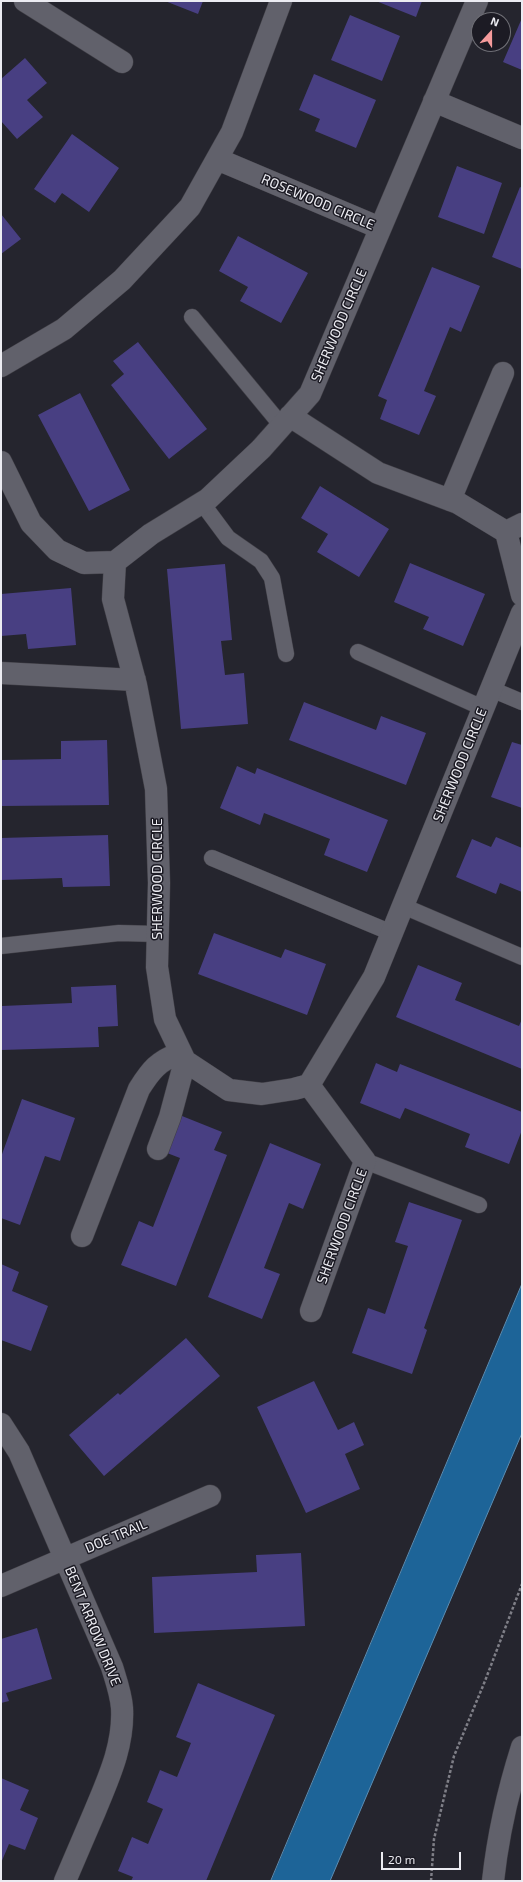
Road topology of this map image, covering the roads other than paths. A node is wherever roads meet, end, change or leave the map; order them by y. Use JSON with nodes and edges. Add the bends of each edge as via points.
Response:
{"nodes":[{"id":1,"x":26,"y":1,"type":"edge"},
{"id":2,"x":281,"y":1,"type":"edge"},
{"id":3,"x":477,"y":1,"type":"edge"},
{"id":4,"x":122,"y":62,"type":"dead end"},
{"id":5,"x":434,"y":101,"type":"junction"},
{"id":6,"x":522,"y":138,"type":"edge"},
{"id":7,"x":217,"y":159,"type":"junction"},
{"id":8,"x":380,"y":228,"type":"junction"},
{"id":9,"x":192,"y":317,"type":"dead end"},
{"id":10,"x":1,"y":366,"type":"edge"},
{"id":11,"x":503,"y":374,"type":"dead end"},
{"id":12,"x":286,"y":421,"type":"junction"},
{"id":13,"x":1,"y":462,"type":"edge"},
{"id":14,"x":450,"y":500,"type":"junction"},
{"id":15,"x":202,"y":502,"type":"junction"},
{"id":16,"x":514,"y":528,"type":"edge"},
{"id":17,"x":115,"y":562,"type":"junction"},
{"id":18,"x":522,"y":596,"type":"edge"},
{"id":19,"x":522,"y":613,"type":"edge"},
{"id":20,"x":358,"y":652,"type":"dead end"},
{"id":21,"x":286,"y":654,"type":"dead end"},
{"id":22,"x":1,"y":673,"type":"edge"},
{"id":23,"x":135,"y":680,"type":"junction"},
{"id":24,"x":487,"y":698,"type":"junction"},
{"id":25,"x":522,"y":702,"type":"edge"},
{"id":26,"x":212,"y":858,"type":"dead end"},
{"id":27,"x":403,"y":906,"type":"junction"},
{"id":28,"x":392,"y":932,"type":"junction"},
{"id":29,"x":158,"y":934,"type":"junction"},
{"id":30,"x":1,"y":946,"type":"edge"},
{"id":31,"x":522,"y":957,"type":"edge"},
{"id":32,"x":182,"y":1057,"type":"junction"},
{"id":33,"x":309,"y":1085,"type":"junction"},
{"id":34,"x":158,"y":1150,"type":"dead end"},
{"id":35,"x":365,"y":1161,"type":"junction"},
{"id":36,"x":478,"y":1205,"type":"dead end"},
{"id":37,"x":82,"y":1236,"type":"dead end"},
{"id":38,"x":311,"y":1312,"type":"dead end"},
{"id":39,"x":1,"y":1424,"type":"edge"},
{"id":40,"x":210,"y":1496,"type":"dead end"},
{"id":41,"x":66,"y":1558,"type":"junction"},
{"id":42,"x":1,"y":1586,"type":"edge"},
{"id":43,"x":522,"y":1747,"type":"edge"},
{"id":44,"x":65,"y":1881,"type":"edge"},
{"id":45,"x":493,"y":1881,"type":"edge"}],
"edges":[{"from":1,"to":4,"type":"street"},
{"from":2,"to":7,"type":"street","via":[[232,132]]},
{"from":3,"to":5,"type":"street","name":"ROSEWOOD CIRCLE"},
{"from":5,"to":6,"type":"street"},
{"from":5,"to":8,"type":"street","name":"ROSEWOOD CIRCLE"},
{"from":7,"to":8,"type":"street","name":"ROSEWOOD CIRCLE"},
{"from":7,"to":10,"type":"street","via":[[190,207],[122,280],[64,329]]},
{"from":8,"to":12,"type":"street","name":"SHERWOOD CIRCLE","via":[[310,394]]},
{"from":9,"to":12,"type":"lane"},
{"from":11,"to":14,"type":"street"},
{"from":12,"to":14,"type":"street","via":[[378,473]]},
{"from":12,"to":15,"type":"street","name":"SHERWOOD CIRCLE","via":[[261,449]]},
{"from":13,"to":17,"type":"street","via":[[31,522],[58,550],[84,563]]},
{"from":14,"to":16,"type":"street"},
{"from":15,"to":17,"type":"street","name":"SHERWOOD CIRCLE","via":[[151,534]]},
{"from":15,"to":21,"type":"lane","via":[[228,538],[262,561],[272,578]]},
{"from":16,"to":18,"type":"street"},
{"from":17,"to":23,"type":"street","name":"SHERWOOD CIRCLE","via":[[114,598]]},
{"from":19,"to":24,"type":"street","name":"SHERWOOD CIRCLE"},
{"from":20,"to":24,"type":"lane"},
{"from":22,"to":23,"type":"street"},
{"from":23,"to":29,"type":"street","name":"SHERWOOD CIRCLE","via":[[156,789]]},
{"from":24,"to":25,"type":"lane"},
{"from":24,"to":27,"type":"street","name":"SHERWOOD CIRCLE"},
{"from":26,"to":28,"type":"lane"},
{"from":27,"to":28,"type":"street","name":"SHERWOOD CIRCLE"},
{"from":27,"to":31,"type":"lane"},
{"from":28,"to":33,"type":"street","name":"SHERWOOD CIRCLE","via":[[374,977]]},
{"from":29,"to":30,"type":"lane","via":[[119,933]]},
{"from":29,"to":32,"type":"street","name":"SHERWOOD CIRCLE","via":[[157,967],[165,1019]]},
{"from":32,"to":33,"type":"street","via":[[229,1090],[262,1094]]},
{"from":32,"to":34,"type":"street","via":[[170,1117]]},
{"from":32,"to":37,"type":"street","via":[[166,1058],[152,1070],[139,1089]]},
{"from":33,"to":35,"type":"street","name":"SHERWOOD CIRCLE"},
{"from":35,"to":36,"type":"lane"},
{"from":35,"to":38,"type":"street","name":"SHERWOOD CIRCLE"},
{"from":39,"to":41,"type":"street","name":"BENT ARROW DRIVE","via":[[19,1452]]},
{"from":40,"to":41,"type":"street","name":"DOE TRAIL"},
{"from":41,"to":42,"type":"street","name":"DOE TRAIL"},
{"from":41,"to":44,"type":"street","name":"BENT ARROW DRIVE","via":[[112,1667],[119,1687],[122,1715],[118,1751],[112,1771]]},
{"from":43,"to":45,"type":"street","via":[[498,1843]]}]}
